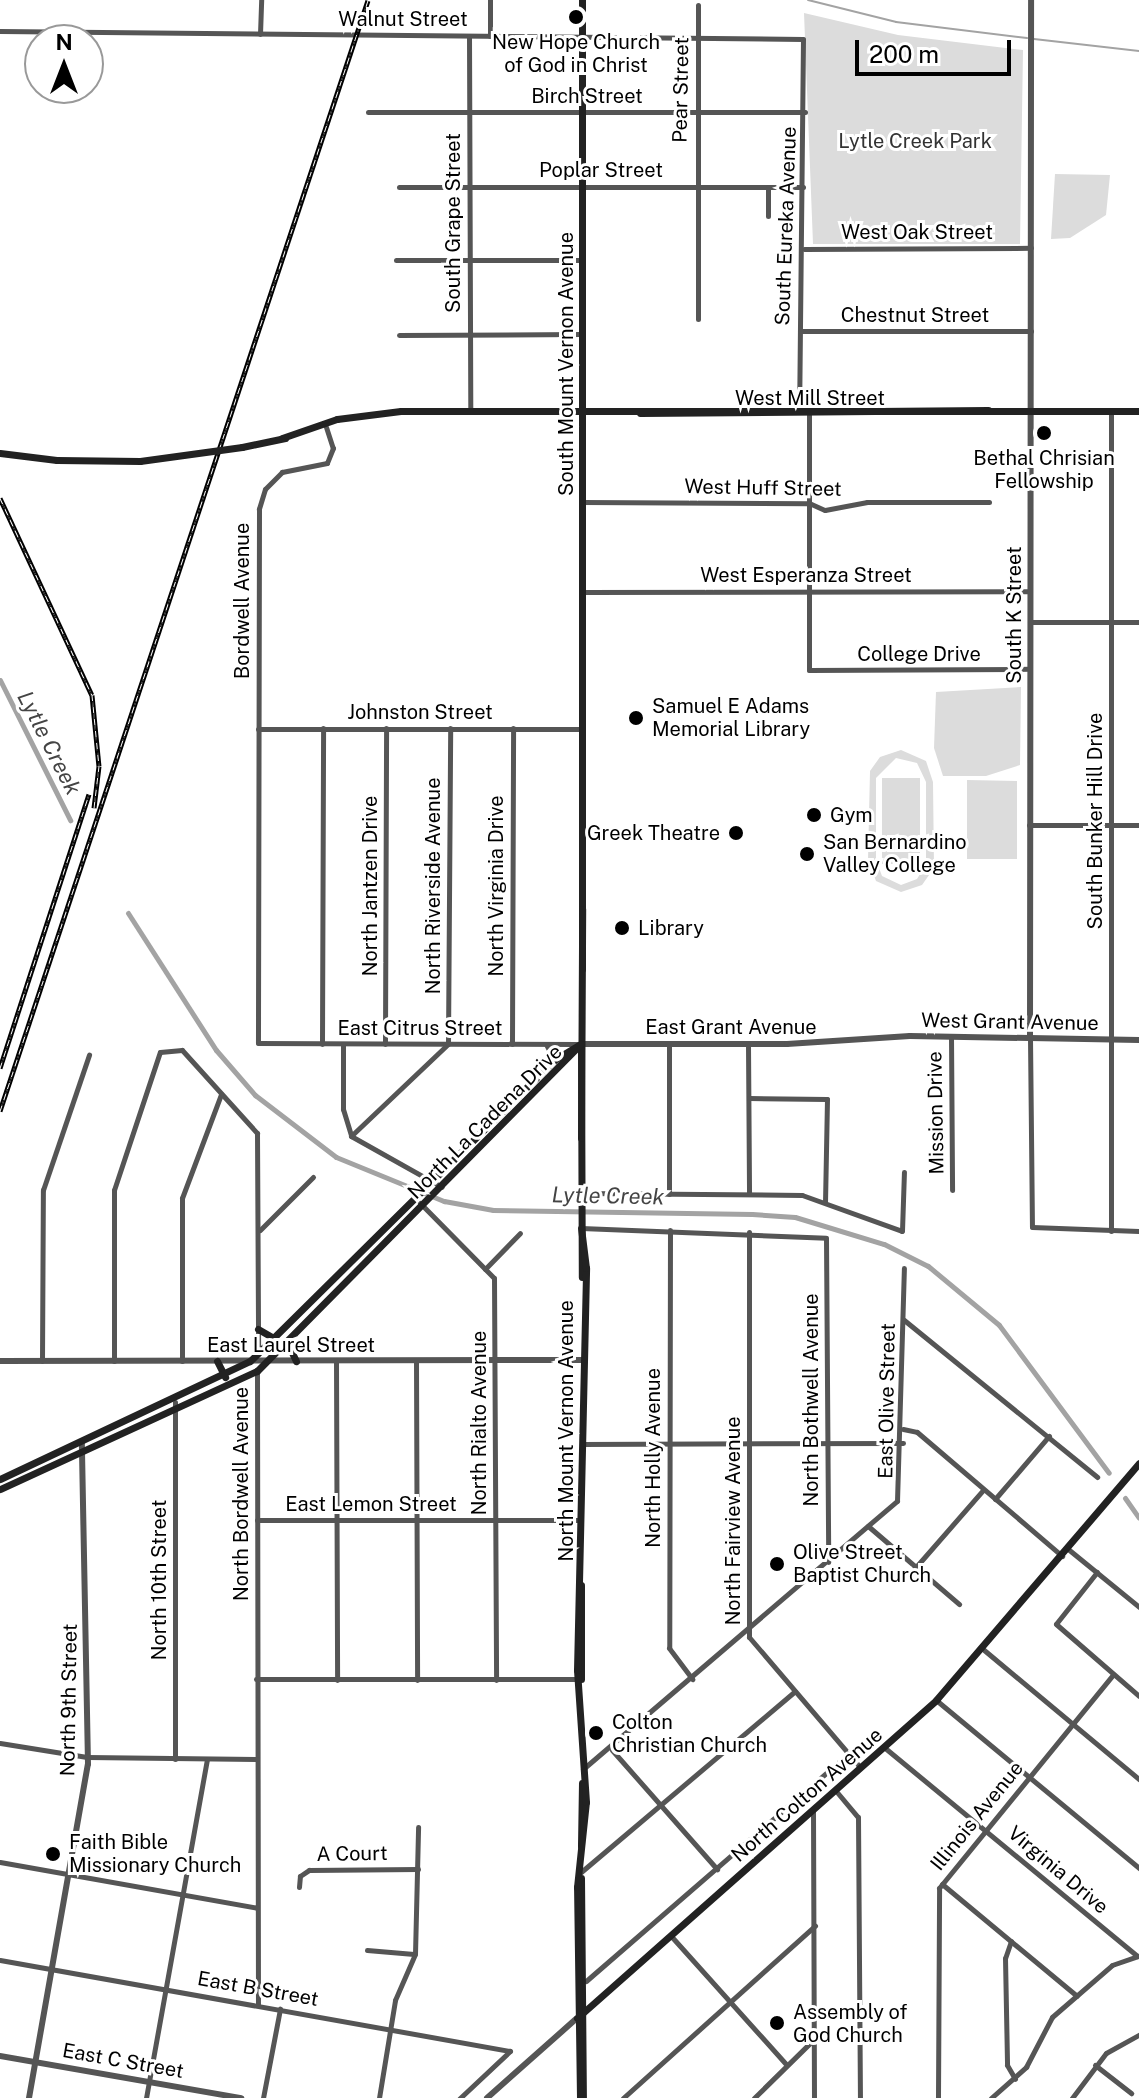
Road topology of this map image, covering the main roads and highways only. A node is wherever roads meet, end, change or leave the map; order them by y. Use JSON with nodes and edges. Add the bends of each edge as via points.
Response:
{"nodes":[{"id":1,"x":582,"y":0,"type":"edge"},
{"id":2,"x":988,"y":410,"type":"junction"},
{"id":3,"x":583,"y":411,"type":"junction"},
{"id":4,"x":799,"y":411,"type":"junction"},
{"id":5,"x":1139,"y":411,"type":"edge"},
{"id":6,"x":344,"y":420,"type":"junction"},
{"id":7,"x":282,"y":438,"type":"junction"},
{"id":8,"x":0,"y":453,"type":"edge"},
{"id":9,"x":582,"y":729,"type":"joint"},
{"id":10,"x":581,"y":1044,"type":"junction"},
{"id":11,"x":520,"y":1093,"type":"junction"},
{"id":12,"x":529,"y":1102,"type":"junction"},
{"id":13,"x":324,"y":1290,"type":"junction"},
{"id":14,"x":332,"y":1299,"type":"junction"},
{"id":15,"x":258,"y":1329,"type":"road end"},
{"id":16,"x":275,"y":1339,"type":"junction"},
{"id":17,"x":288,"y":1343,"type":"junction"},
{"id":18,"x":217,"y":1361,"type":"road end"},
{"id":19,"x":296,"y":1361,"type":"road end"},
{"id":20,"x":225,"y":1377,"type":"junction"},
{"id":21,"x":1139,"y":1463,"type":"edge"},
{"id":22,"x":27,"y":1478,"type":"junction"},
{"id":23,"x":0,"y":1479,"type":"edge"},
{"id":24,"x":0,"y":1489,"type":"edge"},
{"id":25,"x":0,"y":1496,"type":"edge"},
{"id":26,"x":581,"y":1875,"type":"junction"},
{"id":27,"x":584,"y":2012,"type":"junction"},
{"id":28,"x":577,"y":2018,"type":"junction"},
{"id":29,"x":581,"y":2098,"type":"edge"}],
"edges":[{"from":1,"to":3,"type":"main road","name":"South Mount Vernon Avenue"},
{"from":2,"to":4,"type":"main road","name":"West Mill Street"},
{"from":2,"to":4,"type":"main road","name":"West Mill Street"},
{"from":2,"to":5,"type":"main road","name":"West Mill Street"},
{"from":3,"to":4,"type":"main road","name":"West Mill Street"},
{"from":3,"to":6,"type":"main road","name":"West Mill Street","via":[[382,412]]},
{"from":3,"to":9,"type":"main road","name":"South Mount Vernon Avenue"},
{"from":6,"to":7,"type":"main road","name":"West Mill Street"},
{"from":6,"to":7,"type":"main road","name":"West Mill Street"},
{"from":7,"to":8,"type":"main road","name":"West Mill Street","bridge":true,"via":[[140,461]]},
{"from":9,"to":10,"type":"main road","name":"North Mount Vernon Avenue"},
{"from":10,"to":11,"type":"main road","name":"North La Cadena Drive","via":[[554,1060]]},
{"from":10,"to":12,"type":"main road","name":"North La Cadena Drive"},
{"from":10,"to":26,"type":"main road","name":"North Mount Vernon Avenue"},
{"from":11,"to":12,"type":"main road"},
{"from":11,"to":13,"type":"main road","name":"North La Cadena Drive"},
{"from":12,"to":14,"type":"main road","name":"North La Cadena Drive"},
{"from":13,"to":14,"type":"main road"},
{"from":13,"to":16,"type":"main road","name":"North La Cadena Drive"},
{"from":14,"to":17,"type":"main road","name":"North La Cadena Drive"},
{"from":15,"to":16,"type":"main road"},
{"from":16,"to":20,"type":"main road","name":"North La Cadena Drive"},
{"from":17,"to":19,"type":"main road"},
{"from":17,"to":22,"type":"main road","name":"North La Cadena Drive","via":[[257,1371]]},
{"from":18,"to":20,"type":"main road"},
{"from":20,"to":23,"type":"main road","name":"North La Cadena Drive"},
{"from":21,"to":27,"type":"main road","name":"North Colton Avenue","via":[[936,1700]]},
{"from":22,"to":24,"type":"main road","name":"North La Cadena Drive"},
{"from":22,"to":25,"type":"main road"},
{"from":26,"to":27,"type":"main road","name":"North Mount Vernon Avenue"},
{"from":26,"to":28,"type":"main road","name":"North Mount Vernon Avenue"},
{"from":27,"to":28,"type":"main road","name":"North Colton Avenue"},
{"from":27,"to":29,"type":"main road","name":"North Mount Vernon Avenue"},
{"from":28,"to":29,"type":"main road","name":"North Mount Vernon Avenue"}]}
